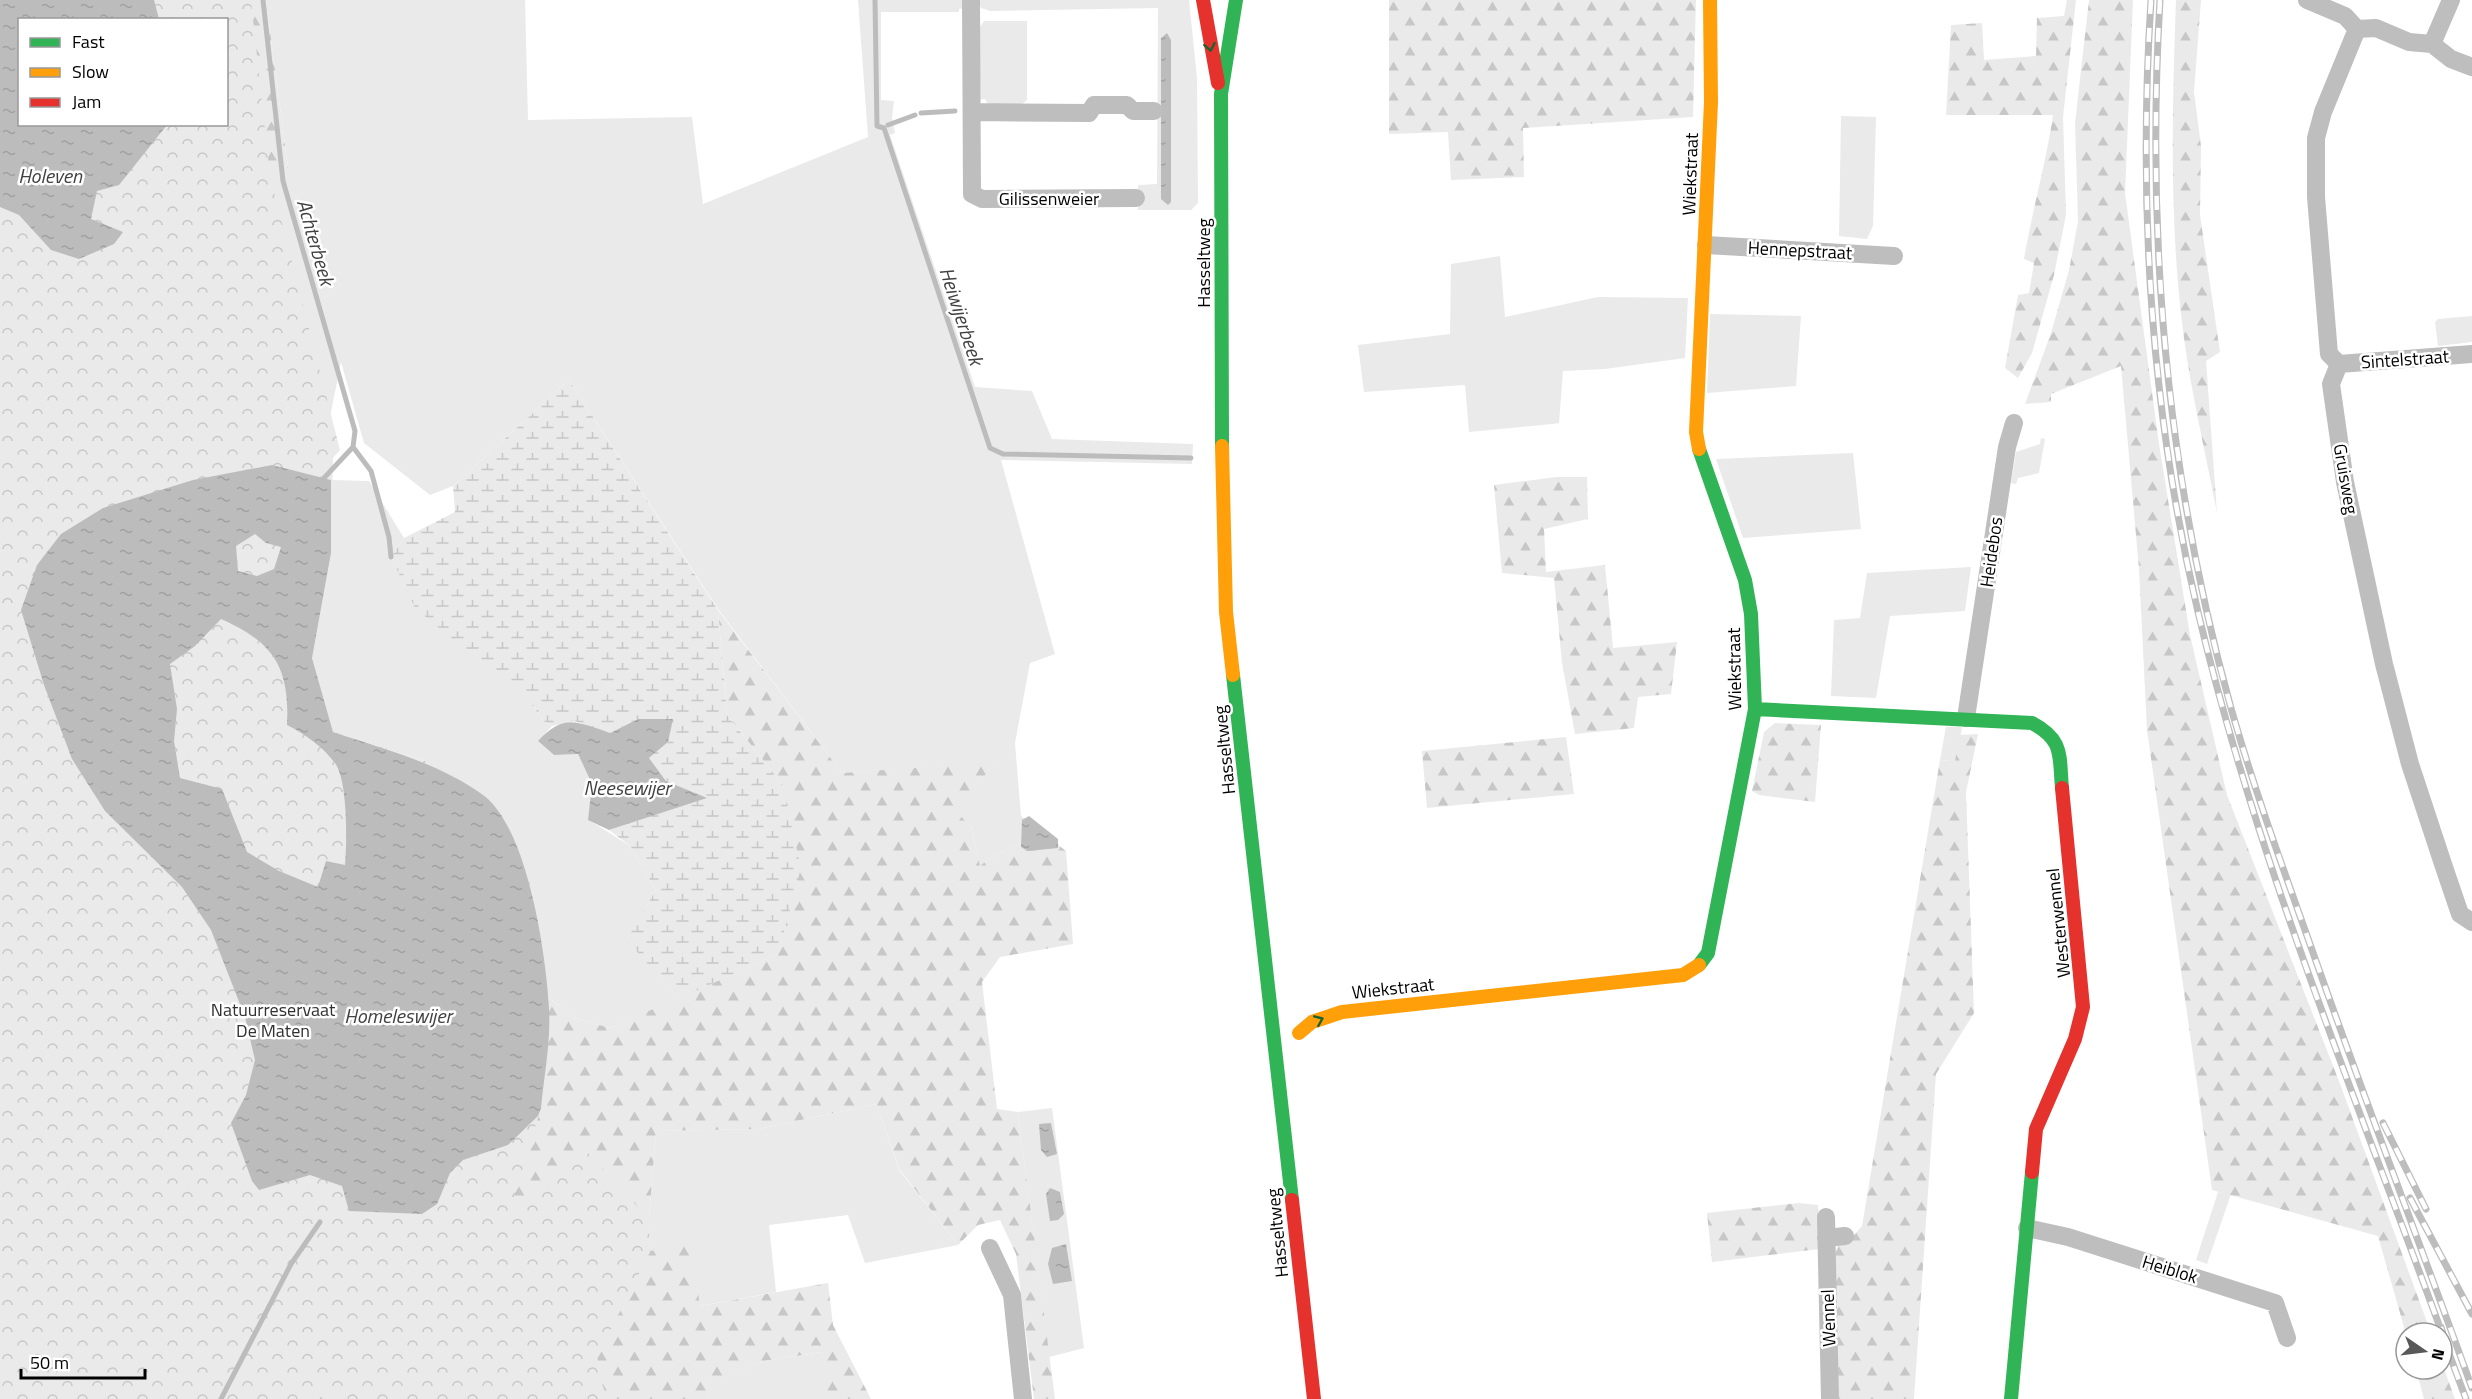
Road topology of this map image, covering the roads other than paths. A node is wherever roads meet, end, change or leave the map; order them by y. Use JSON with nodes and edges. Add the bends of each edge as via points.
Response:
{"nodes":[{"id":1,"x":971,"y":0,"type":"edge"},
{"id":2,"x":1203,"y":0,"type":"edge"},
{"id":3,"x":1236,"y":0,"type":"edge"},
{"id":4,"x":1710,"y":0,"type":"edge"},
{"id":5,"x":2307,"y":0,"type":"edge"},
{"id":6,"x":2451,"y":0,"type":"edge"},
{"id":7,"x":2357,"y":29,"type":"junction"},
{"id":8,"x":2432,"y":44,"type":"junction"},
{"id":9,"x":2472,"y":67,"type":"edge"},
{"id":10,"x":1221,"y":94,"type":"junction"},
{"id":11,"x":1154,"y":111,"type":"dead end"},
{"id":12,"x":972,"y":112,"type":"junction"},
{"id":13,"x":1136,"y":198,"type":"dead end"},
{"id":14,"x":1706,"y":245,"type":"junction"},
{"id":15,"x":1894,"y":255,"type":"dead end"},
{"id":16,"x":2472,"y":354,"type":"edge"},
{"id":17,"x":2339,"y":364,"type":"junction"},
{"id":18,"x":2013,"y":423,"type":"dead end"},
{"id":19,"x":1755,"y":709,"type":"junction"},
{"id":20,"x":1966,"y":718,"type":"junction"},
{"id":21,"x":2472,"y":922,"type":"edge"},
{"id":22,"x":1299,"y":1033,"type":"dead end"},
{"id":23,"x":1826,"y":1217,"type":"dead end"},
{"id":24,"x":2027,"y":1228,"type":"junction"},
{"id":25,"x":1845,"y":1236,"type":"dead end"},
{"id":26,"x":1826,"y":1238,"type":"junction"},
{"id":27,"x":990,"y":1248,"type":"dead end"},
{"id":28,"x":2287,"y":1338,"type":"dead end"},
{"id":29,"x":1023,"y":1399,"type":"edge"},
{"id":30,"x":1314,"y":1399,"type":"edge"},
{"id":31,"x":1830,"y":1399,"type":"edge"},
{"id":32,"x":2011,"y":1399,"type":"edge"}],
"edges":[{"from":1,"to":12,"type":"street","name":"Gilissenweier"},
{"from":2,"to":10,"type":"street","name":"Hasseltweg","one_way":true},
{"from":3,"to":10,"type":"street","name":"Hasseltweg"},
{"from":4,"to":14,"type":"street","name":"Wiekstraat"},
{"from":5,"to":7,"type":"street","via":[[2345,16]]},
{"from":6,"to":8,"type":"street"},
{"from":7,"to":8,"type":"street","via":[[2376,28],[2409,42]]},
{"from":7,"to":17,"type":"street","via":[[2316,138],[2316,197],[2328,345],[2329,354]]},
{"from":8,"to":9,"type":"street"},
{"from":10,"to":30,"type":"street","name":"Hasseltweg","via":[[1221,428],[1226,612]]},
{"from":11,"to":12,"type":"street","via":[[1132,111],[1127,105],[1094,105],[1089,113]]},
{"from":12,"to":13,"type":"street","name":"Gilissenweier","via":[[972,194],[982,199]]},
{"from":14,"to":15,"type":"street","name":"Hennepstraat"},
{"from":14,"to":19,"type":"street","name":"Wiekstraat","via":[[1696,432],[1701,459],[1745,580],[1751,614]]},
{"from":16,"to":17,"type":"street","name":"Sintelstraat"},
{"from":17,"to":21,"type":"street","name":"Gruisweg","via":[[2331,384],[2345,482],[2384,664],[2410,764],[2460,914]]},
{"from":18,"to":20,"type":"street","name":"Heidebos"},
{"from":19,"to":20,"type":"street","name":"Westerwennel"},
{"from":22,"to":19,"type":"street","name":"Wiekstraat","one_way":true,"via":[[1312,1022],[1342,1012],[1683,975],[1697,968],[1708,953]]},
{"from":20,"to":24,"type":"street","name":"Westerwennel","via":[[2032,723],[2051,733],[2058,752],[2083,1007],[2073,1045],[2043,1104],[2036,1129]]},
{"from":23,"to":26,"type":"street","name":"Wennel"},
{"from":24,"to":28,"type":"street","name":"Heiblok","via":[[2275,1303]]},
{"from":24,"to":32,"type":"street","name":"Westerwennel"},
{"from":25,"to":26,"type":"street"},
{"from":26,"to":31,"type":"street","name":"Wennel"},
{"from":27,"to":29,"type":"street","via":[[1012,1294]]}]}
